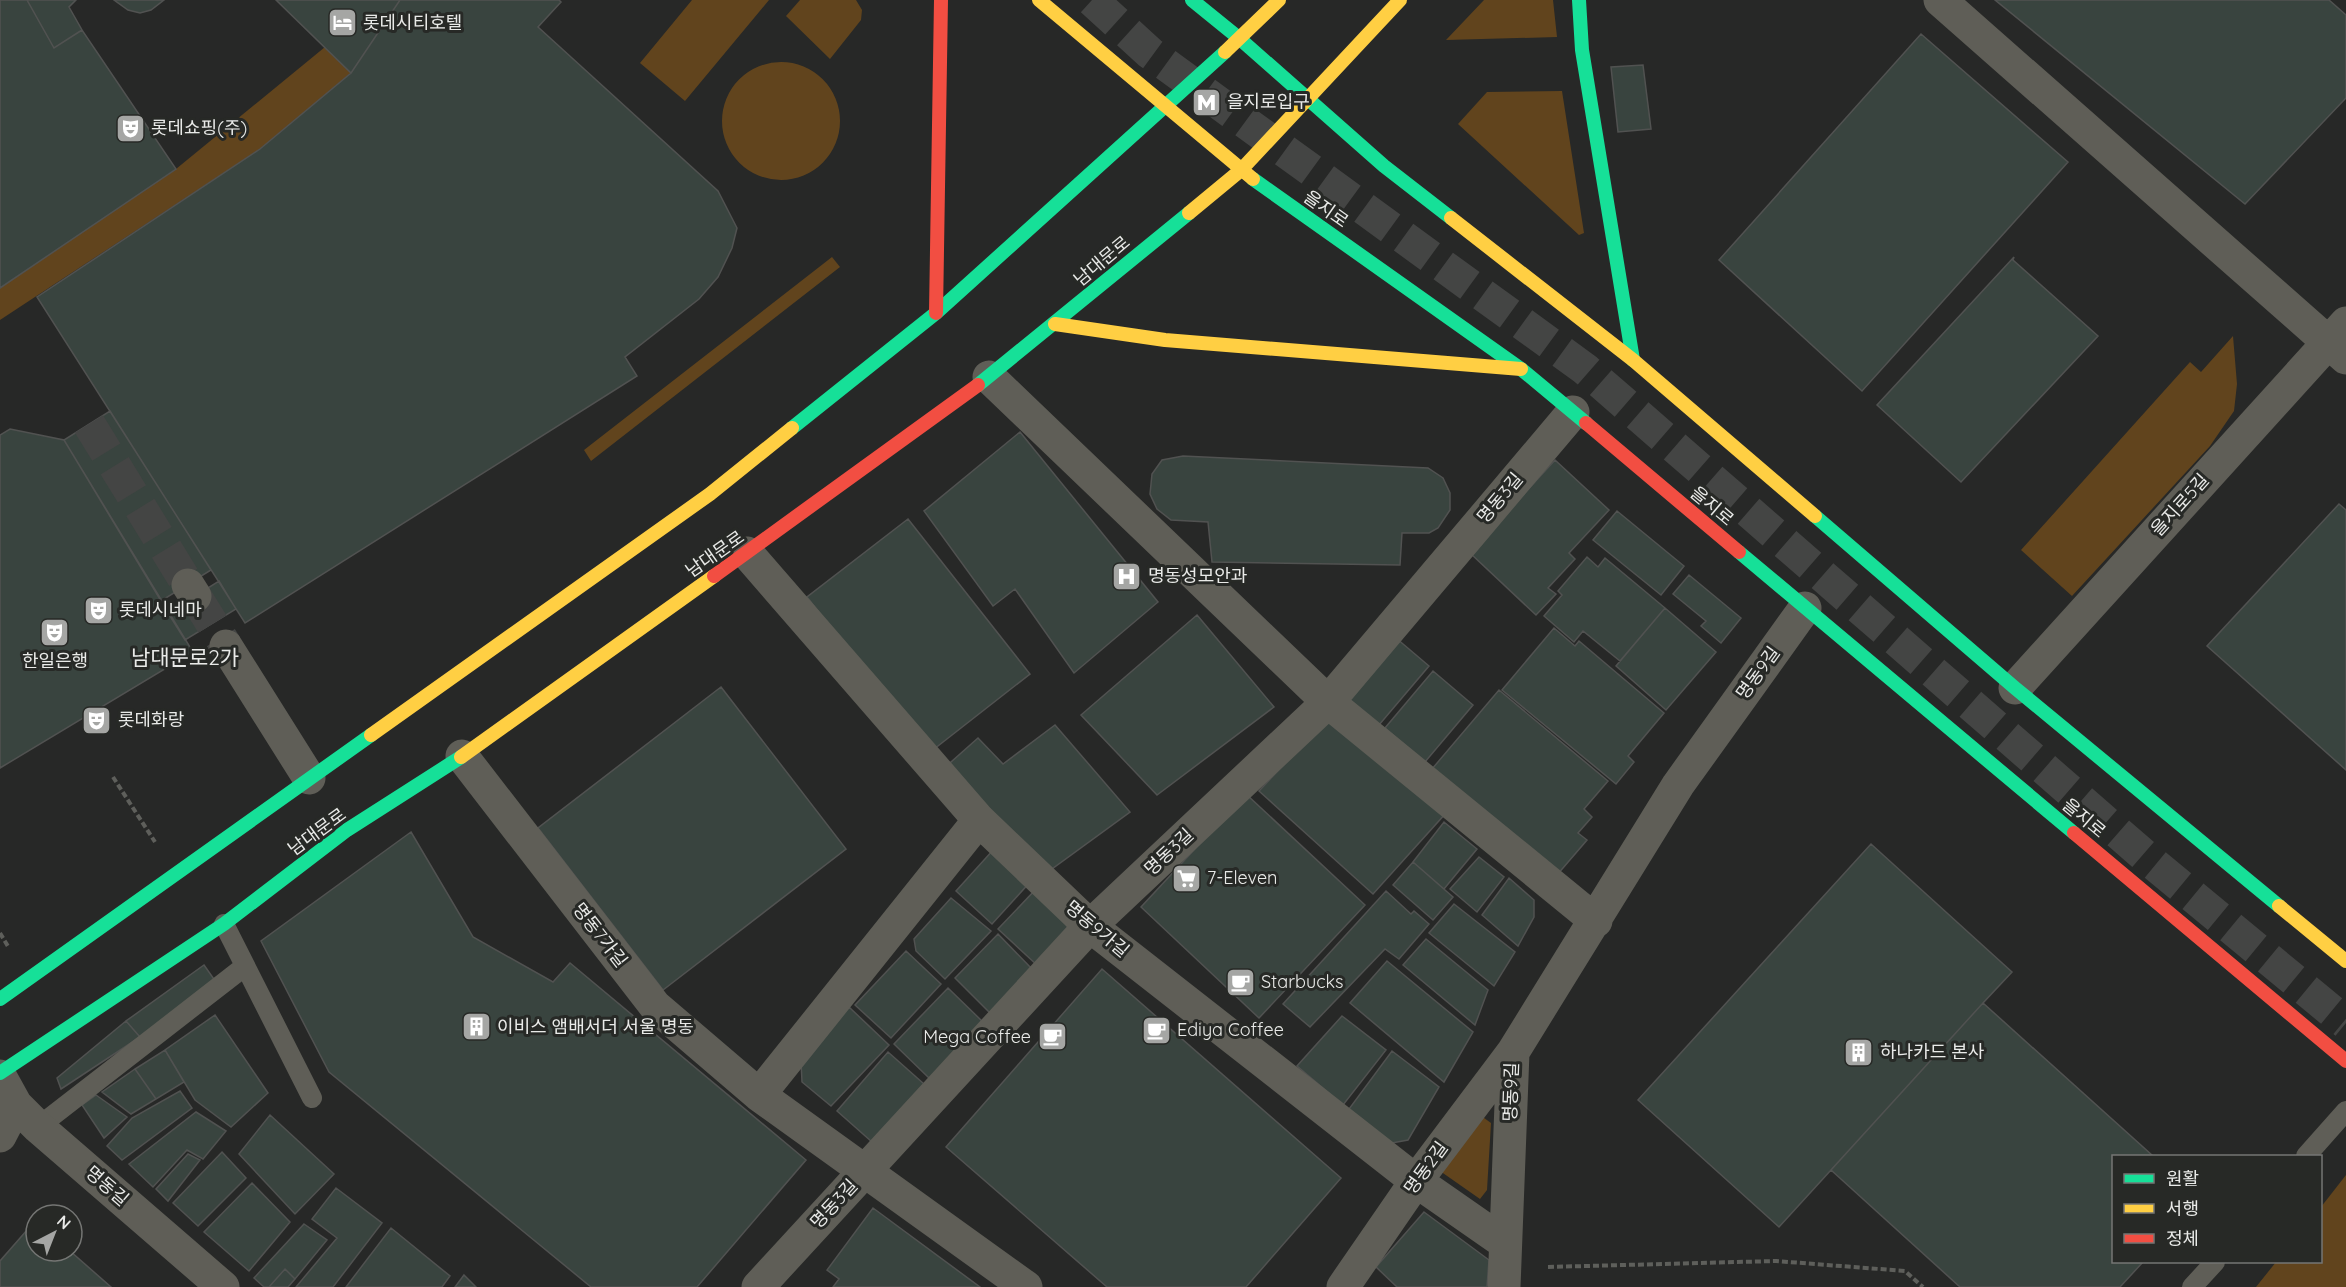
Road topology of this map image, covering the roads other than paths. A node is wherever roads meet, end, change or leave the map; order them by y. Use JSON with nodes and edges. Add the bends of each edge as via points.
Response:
{"nodes":[{"id":1,"x":941,"y":0,"type":"edge"},
{"id":2,"x":1039,"y":0,"type":"edge"},
{"id":3,"x":1192,"y":0,"type":"edge"},
{"id":4,"x":1279,"y":0,"type":"edge"},
{"id":5,"x":1400,"y":0,"type":"edge"},
{"id":6,"x":1579,"y":0,"type":"edge"},
{"id":7,"x":1941,"y":0,"type":"edge"},
{"id":8,"x":1240,"y":39,"type":"junction"},
{"id":9,"x":1307,"y":100,"type":"junction"},
{"id":10,"x":1165,"y":105,"type":"junction"},
{"id":11,"x":1241,"y":170,"type":"junction"},
{"id":12,"x":936,"y":313,"type":"junction"},
{"id":13,"x":1055,"y":324,"type":"junction"},
{"id":14,"x":2340,"y":341,"type":"edge"},
{"id":15,"x":1633,"y":360,"type":"junction"},
{"id":16,"x":1521,"y":369,"type":"junction"},
{"id":17,"x":989,"y":377,"type":"junction"},
{"id":18,"x":1572,"y":412,"type":"junction"},
{"id":19,"x":747,"y":553,"type":"junction"},
{"id":20,"x":1805,"y":608,"type":"junction"},
{"id":21,"x":226,"y":646,"type":"tunnel mouth"},
{"id":22,"x":2015,"y":688,"type":"junction"},
{"id":23,"x":1328,"y":702,"type":"junction"},
{"id":24,"x":462,"y":756,"type":"junction"},
{"id":25,"x":309,"y":778,"type":"junction"},
{"id":26,"x":979,"y":820,"type":"junction"},
{"id":27,"x":1596,"y":921,"type":"junction"},
{"id":28,"x":224,"y":924,"type":"junction"},
{"id":29,"x":1090,"y":926,"type":"junction"},
{"id":30,"x":2346,"y":961,"type":"edge"},
{"id":31,"x":244,"y":967,"type":"junction"},
{"id":32,"x":0,"y":999,"type":"edge"},
{"id":33,"x":1513,"y":1052,"type":"junction"},
{"id":34,"x":2346,"y":1061,"type":"edge"},
{"id":35,"x":0,"y":1075,"type":"edge"},
{"id":36,"x":759,"y":1095,"type":"junction"},
{"id":37,"x":312,"y":1098,"type":"dead end"},
{"id":38,"x":2346,"y":1111,"type":"edge"},
{"id":39,"x":27,"y":1116,"type":"junction"},
{"id":40,"x":0,"y":1136,"type":"edge"},
{"id":41,"x":2307,"y":1155,"type":"edge"},
{"id":42,"x":866,"y":1170,"type":"junction"},
{"id":43,"x":1416,"y":1181,"type":"junction"},
{"id":44,"x":1505,"y":1244,"type":"junction"},
{"id":45,"x":2214,"y":1263,"type":"edge"},
{"id":46,"x":223,"y":1287,"type":"edge"},
{"id":47,"x":758,"y":1287,"type":"edge"},
{"id":48,"x":1026,"y":1287,"type":"edge"},
{"id":49,"x":1343,"y":1287,"type":"edge"},
{"id":50,"x":1504,"y":1287,"type":"edge"},
{"id":51,"x":2192,"y":1287,"type":"edge"}],
"edges":[{"from":1,"to":12,"type":"main road"},
{"from":2,"to":10,"type":"main road","name":"을지로"},
{"from":3,"to":8,"type":"main road"},
{"from":4,"to":8,"type":"main road"},
{"from":5,"to":9,"type":"main road","name":"남대문로"},
{"from":6,"to":15,"type":"main road","via":[[1582,50]]},
{"from":7,"to":14,"type":"street"},
{"from":8,"to":9,"type":"main road"},
{"from":8,"to":10,"type":"main road"},
{"from":9,"to":11,"type":"main road","name":"남대문로"},
{"from":9,"to":15,"type":"main road","via":[[1384,166]]},
{"from":10,"to":11,"type":"main road","name":"을지로"},
{"from":10,"to":12,"type":"main road"},
{"from":11,"to":13,"type":"main road","name":"남대문로"},
{"from":11,"to":16,"type":"main road","name":"을지로"},
{"from":12,"to":25,"type":"main road","via":[[710,494]]},
{"from":13,"to":16,"type":"main road","via":[[1165,340]]},
{"from":13,"to":17,"type":"main road","name":"남대문로"},
{"from":14,"to":22,"type":"street","name":"을지로5길"},
{"from":15,"to":22,"type":"main road"},
{"from":16,"to":18,"type":"main road","name":"을지로"},
{"from":17,"to":19,"type":"main road","name":"남대문로"},
{"from":17,"to":23,"type":"street"},
{"from":18,"to":20,"type":"main road","name":"을지로"},
{"from":18,"to":23,"type":"street","name":"명동3길"},
{"from":19,"to":24,"type":"main road","name":"남대문로"},
{"from":19,"to":26,"type":"street","name":"명동9가길"},
{"from":20,"to":27,"type":"street","name":"명동9길","via":[[1678,785]]},
{"from":20,"to":34,"type":"main road","name":"을지로"},
{"from":21,"to":25,"type":"street"},
{"from":22,"to":30,"type":"main road"},
{"from":23,"to":27,"type":"street"},
{"from":23,"to":29,"type":"street","name":"명동3길"},
{"from":24,"to":28,"type":"main road","name":"남대문로","via":[[347,830]]},
{"from":24,"to":36,"type":"street","name":"명동7가길","via":[[655,1006]]},
{"from":25,"to":32,"type":"main road"},
{"from":26,"to":29,"type":"street","name":"명동9가길"},
{"from":26,"to":36,"type":"street"},
{"from":27,"to":33,"type":"street","name":"명동9길"},
{"from":28,"to":31,"type":"lane"},
{"from":28,"to":35,"type":"main road","name":"남대문로"},
{"from":29,"to":42,"type":"street","name":"명동3길"},
{"from":29,"to":43,"type":"street","name":"명동9가길"},
{"from":31,"to":37,"type":"lane"},
{"from":31,"to":39,"type":"lane"},
{"from":33,"to":43,"type":"street","name":"명동2길"},
{"from":33,"to":44,"type":"street","name":"명동9길"},
{"from":35,"to":39,"type":"street","name":"명동길"},
{"from":36,"to":42,"type":"street","name":"명동7가길"},
{"from":38,"to":41,"type":"lane"},
{"from":39,"to":40,"type":"street"},
{"from":39,"to":46,"type":"street","name":"명동길"},
{"from":42,"to":47,"type":"street","name":"명동3길"},
{"from":42,"to":48,"type":"street","name":"명동7가길"},
{"from":43,"to":44,"type":"street","name":"명동9가길"},
{"from":43,"to":49,"type":"street","name":"명동2길"},
{"from":44,"to":50,"type":"street","name":"명동9길"},
{"from":45,"to":51,"type":"lane"}]}
